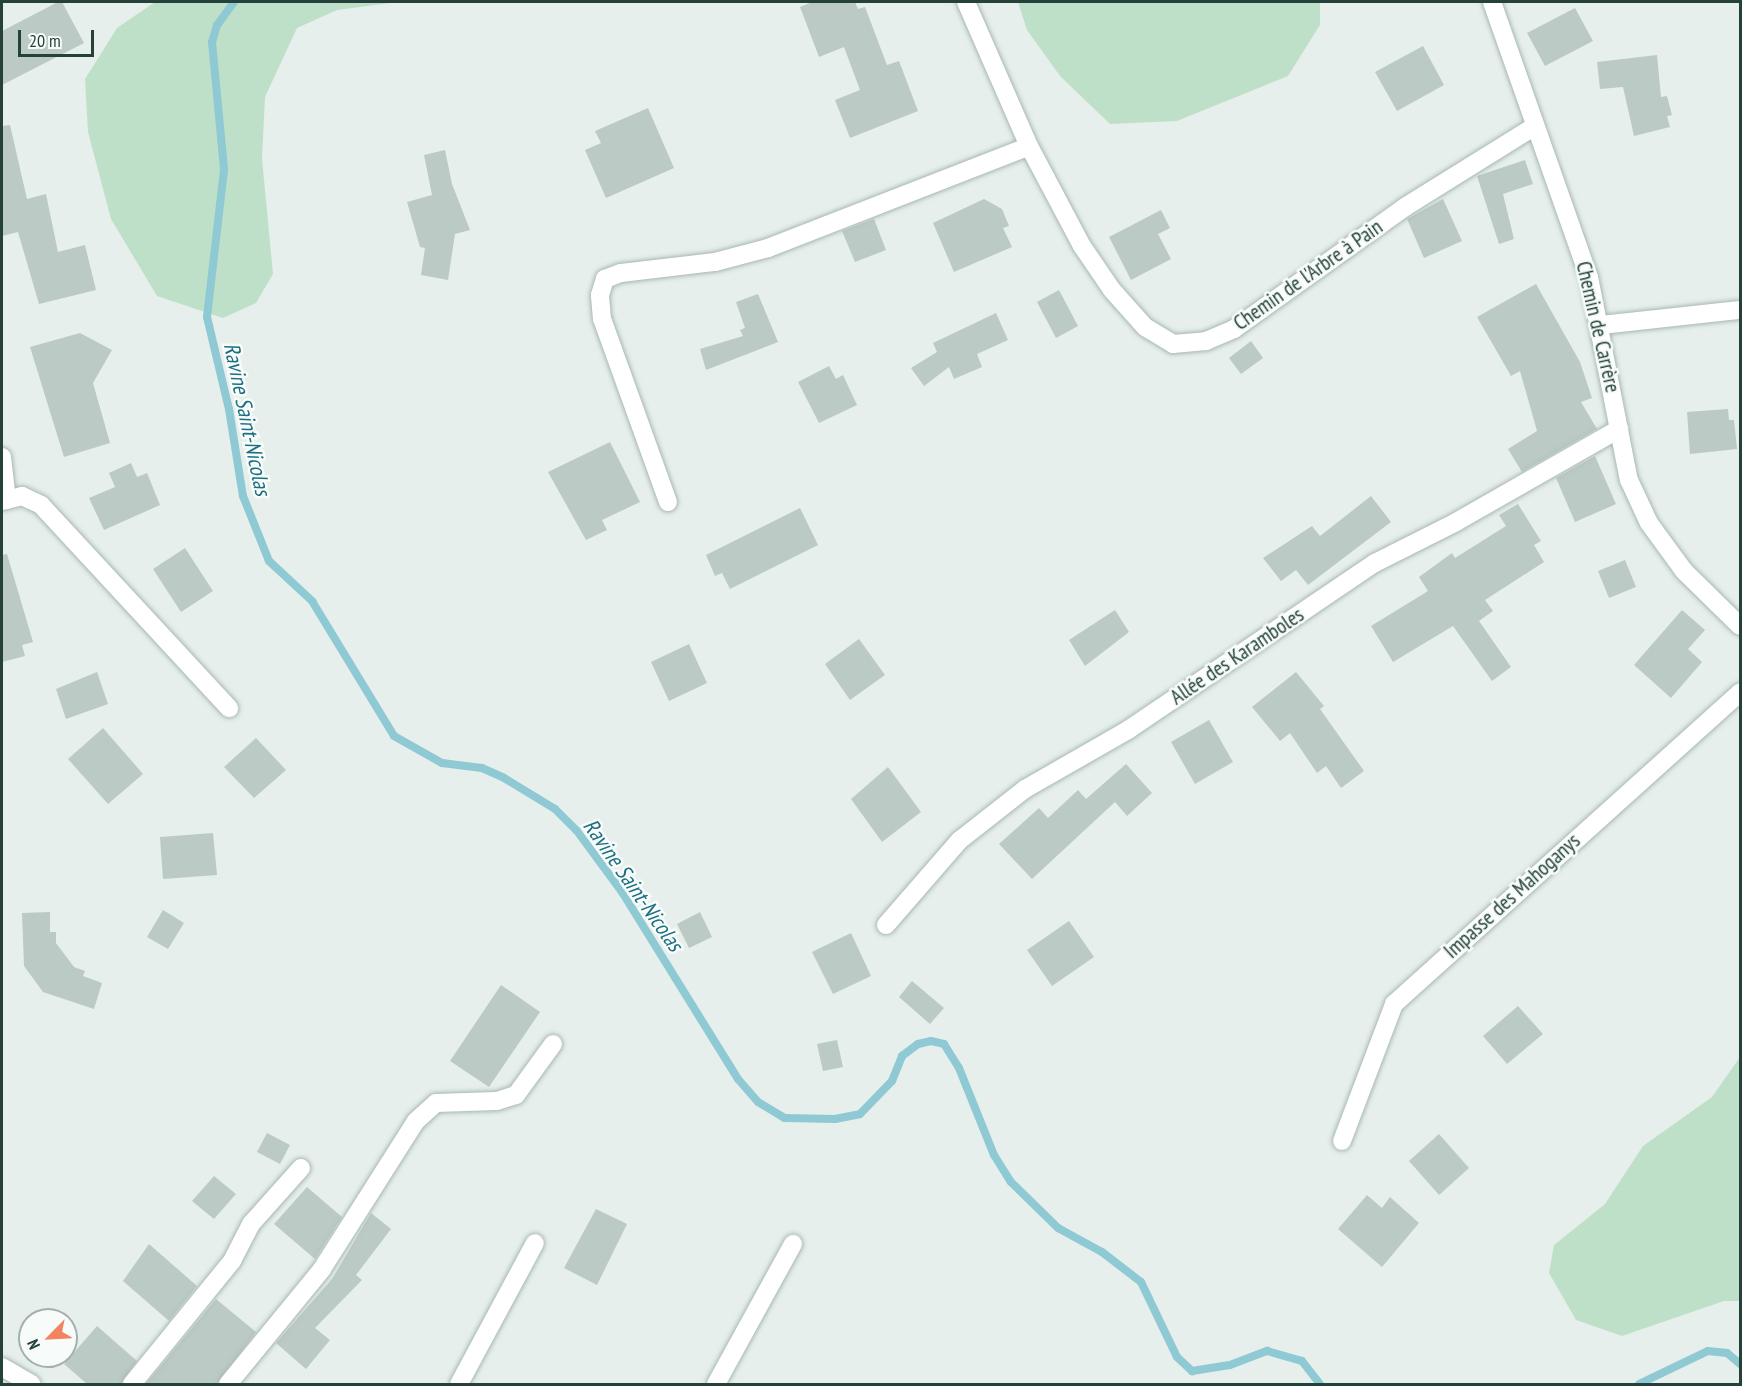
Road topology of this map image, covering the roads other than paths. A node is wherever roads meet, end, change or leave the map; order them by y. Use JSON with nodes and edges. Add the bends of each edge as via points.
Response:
{"nodes":[{"id":1,"x":966,"y":2,"type":"edge"},
{"id":2,"x":1492,"y":2,"type":"edge"},
{"id":3,"x":1535,"y":126,"type":"junction"},
{"id":4,"x":1029,"y":146,"type":"junction"},
{"id":5,"x":1740,"y":310,"type":"edge"},
{"id":6,"x":1600,"y":325,"type":"junction"},
{"id":7,"x":1619,"y":429,"type":"junction"},
{"id":8,"x":2,"y":457,"type":"edge"},
{"id":9,"x":4,"y":501,"type":"edge"},
{"id":10,"x":668,"y":502,"type":"dead end"},
{"id":11,"x":1740,"y":626,"type":"edge"},
{"id":12,"x":1740,"y":692,"type":"edge"},
{"id":13,"x":229,"y":708,"type":"dead end"},
{"id":14,"x":886,"y":925,"type":"dead end"},
{"id":15,"x":553,"y":1044,"type":"dead end"},
{"id":16,"x":1342,"y":1141,"type":"dead end"},
{"id":17,"x":301,"y":1168,"type":"dead end"},
{"id":18,"x":535,"y":1243,"type":"dead end"},
{"id":19,"x":793,"y":1244,"type":"dead end"},
{"id":20,"x":2,"y":1367,"type":"edge"},
{"id":21,"x":32,"y":1384,"type":"edge"},
{"id":22,"x":132,"y":1384,"type":"edge"},
{"id":23,"x":228,"y":1384,"type":"edge"},
{"id":24,"x":459,"y":1384,"type":"edge"},
{"id":25,"x":716,"y":1384,"type":"edge"}],
"edges":[{"from":1,"to":4,"type":"street","name":"Chemin de l'Arbre à Pain"},
{"from":2,"to":3,"type":"street","name":"Chemin de Carrère"},
{"from":3,"to":4,"type":"street","name":"Chemin de l'Arbre à Pain","via":[[1405,207],[1234,329],[1206,341],[1173,344],[1145,327],[1112,290],[1082,246]]},
{"from":3,"to":6,"type":"street","name":"Chemin de Carrère","via":[[1589,277]]},
{"from":4,"to":10,"type":"street","via":[[768,248],[715,262],[621,273],[605,279],[600,296],[602,319]]},
{"from":5,"to":6,"type":"street"},
{"from":6,"to":7,"type":"street","name":"Chemin de Carrère"},
{"from":7,"to":11,"type":"street","name":"Chemin de Carrère","via":[[1629,480],[1649,523],[1684,571]]},
{"from":7,"to":14,"type":"street","name":"Allée des Karamboles","via":[[1456,522],[1375,563],[1128,730],[1025,789],[960,840]]},
{"from":8,"to":9,"type":"street"},
{"from":9,"to":13,"type":"street","via":[[22,496],[41,505]]},
{"from":12,"to":16,"type":"street","name":"Impasse des Mahoganys","via":[[1394,1004]]},
{"from":15,"to":23,"type":"street","via":[[516,1095],[497,1101],[436,1104],[416,1121],[322,1269]]},
{"from":17,"to":22,"type":"street","via":[[252,1224],[232,1261]]},
{"from":18,"to":24,"type":"street"},
{"from":19,"to":25,"type":"street"},
{"from":20,"to":21,"type":"street"}]}
